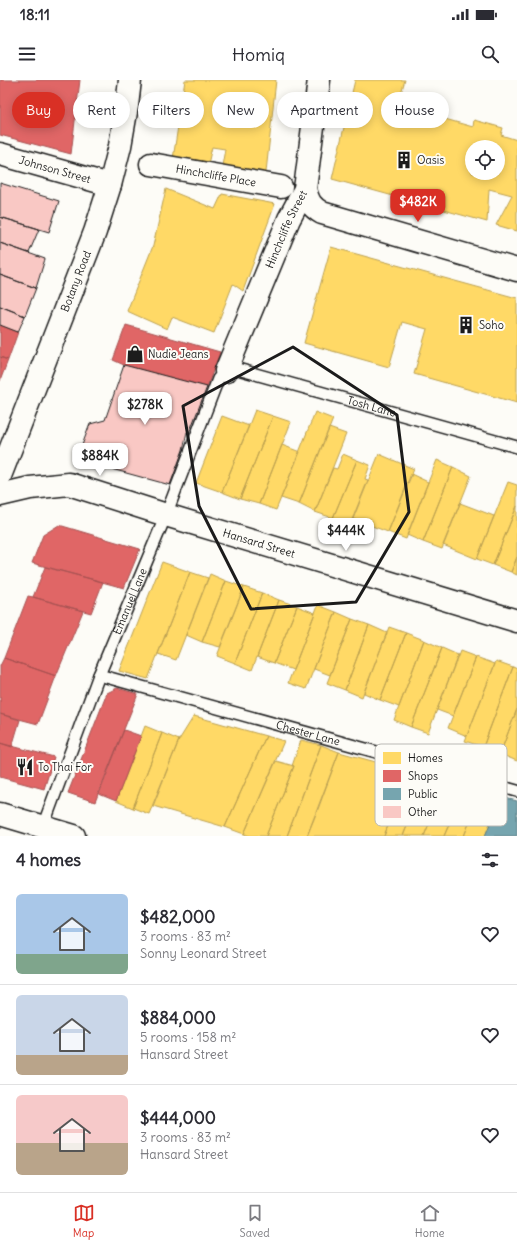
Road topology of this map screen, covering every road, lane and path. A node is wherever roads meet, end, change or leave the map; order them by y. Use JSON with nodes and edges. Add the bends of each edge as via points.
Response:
{"nodes":[{"id":1,"x":130,"y":80,"type":"edge"},
{"id":2,"x":319,"y":80,"type":"edge"},
{"id":3,"x":0,"y":154,"type":"edge"},
{"id":4,"x":151,"y":164,"type":"dead end"},
{"id":5,"x":110,"y":185,"type":"junction"},
{"id":6,"x":281,"y":187,"type":"dead end"},
{"id":7,"x":305,"y":189,"type":"junction"},
{"id":8,"x":517,"y":270,"type":"edge"},
{"id":9,"x":226,"y":371,"type":"junction"},
{"id":10,"x":517,"y":447,"type":"edge"},
{"id":11,"x":0,"y":476,"type":"edge"},
{"id":12,"x":0,"y":495,"type":"edge"},
{"id":13,"x":166,"y":515,"type":"junction"},
{"id":14,"x":517,"y":621,"type":"edge"},
{"id":15,"x":99,"y":675,"type":"junction"},
{"id":16,"x":375,"y":752,"type":"edge"},
{"id":17,"x":507,"y":788,"type":"edge"},
{"id":18,"x":517,"y":791,"type":"edge"},
{"id":19,"x":0,"y":814,"type":"edge"},
{"id":20,"x":42,"y":832,"type":"edge"},
{"id":21,"x":74,"y":836,"type":"edge"}],
"edges":[{"from":1,"to":5,"type":"street","name":"Botany Road","via":[[121,139]]},
{"from":2,"to":7,"type":"street","name":"Hinchcliffe Street"},
{"from":3,"to":5,"type":"street","name":"Johnson Street"},
{"from":4,"to":6,"type":"street","name":"Hinchcliffe Place"},
{"from":5,"to":11,"type":"street","name":"Botany Road","via":[[95,232]]},
{"from":7,"to":8,"type":"street","via":[[312,206],[322,213]]},
{"from":7,"to":9,"type":"street","name":"Hinchcliffe Street","via":[[289,219]]},
{"from":9,"to":10,"type":"lane","name":"Tosh Lane","via":[[234,368]]},
{"from":9,"to":13,"type":"lane","name":"Emanuel Lane","via":[[218,378]]},
{"from":12,"to":13,"type":"street","name":"Hansard Street","via":[[30,488],[69,484]]},
{"from":13,"to":14,"type":"street","name":"Hansard Street"},
{"from":13,"to":15,"type":"lane","name":"Emanuel Lane"},
{"from":15,"to":16,"type":"lane","name":"Chester Lane"},
{"from":15,"to":20,"type":"lane","name":"Emanuel Lane"},
{"from":17,"to":18,"type":"lane","name":"Chester Lane"},
{"from":19,"to":20,"type":"street"},
{"from":20,"to":21,"type":"street"}]}
